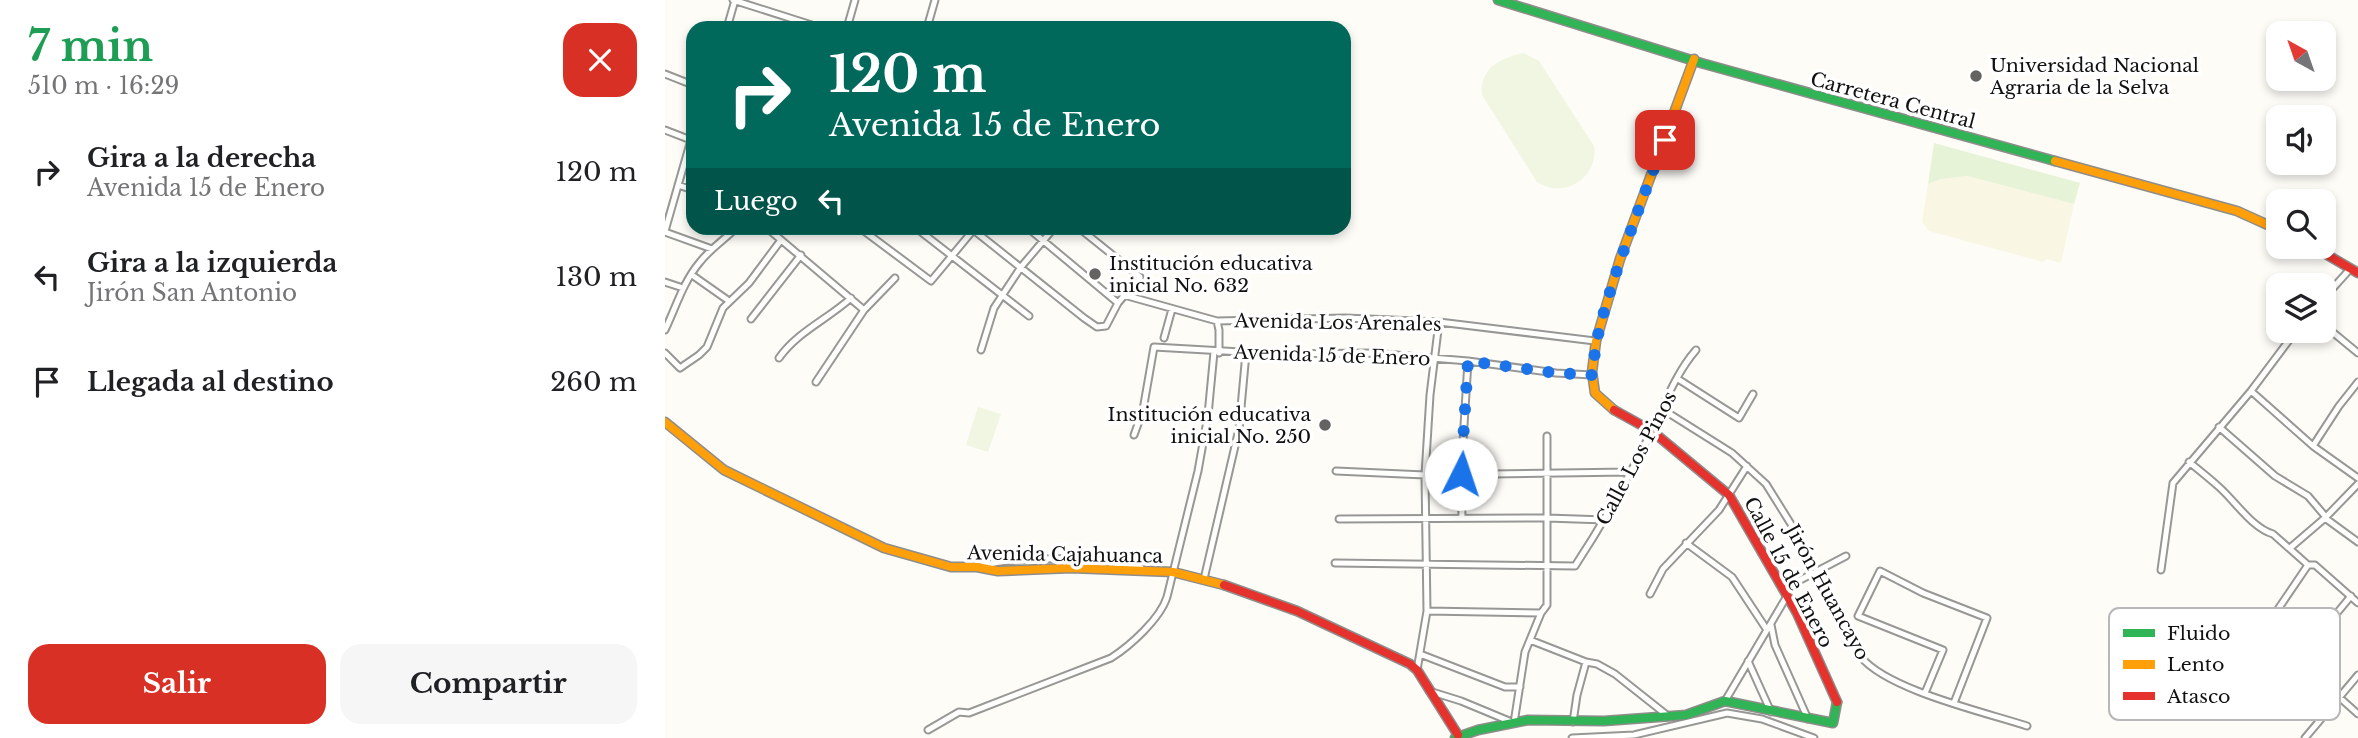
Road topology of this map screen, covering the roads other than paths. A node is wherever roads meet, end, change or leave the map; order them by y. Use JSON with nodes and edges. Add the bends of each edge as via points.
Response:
{"nodes":[{"id":1,"x":734,"y":0,"type":"edge"},
{"id":2,"x":855,"y":0,"type":"edge"},
{"id":3,"x":935,"y":0,"type":"edge"},
{"id":4,"x":1498,"y":0,"type":"edge"},
{"id":5,"x":729,"y":21,"type":"edge"},
{"id":6,"x":799,"y":21,"type":"edge"},
{"id":7,"x":849,"y":21,"type":"edge"},
{"id":8,"x":929,"y":21,"type":"edge"},
{"id":9,"x":1694,"y":59,"type":"junction"},
{"id":10,"x":665,"y":74,"type":"edge"},
{"id":11,"x":686,"y":82,"type":"edge"},
{"id":12,"x":665,"y":130,"type":"edge"},
{"id":13,"x":686,"y":138,"type":"edge"},
{"id":14,"x":686,"y":157,"type":"edge"},
{"id":15,"x":678,"y":185,"type":"junction"},
{"id":16,"x":686,"y":188,"type":"edge"},
{"id":17,"x":2266,"y":224,"type":"edge"},
{"id":18,"x":665,"y":232,"type":"edge"},
{"id":19,"x":728,"y":235,"type":"edge"},
{"id":20,"x":775,"y":235,"type":"edge"},
{"id":21,"x":869,"y":235,"type":"edge"},
{"id":22,"x":925,"y":235,"type":"edge"},
{"id":23,"x":968,"y":235,"type":"edge"},
{"id":24,"x":982,"y":235,"type":"edge"},
{"id":25,"x":1037,"y":235,"type":"edge"},
{"id":26,"x":1048,"y":235,"type":"edge"},
{"id":27,"x":1088,"y":235,"type":"edge"},
{"id":28,"x":781,"y":240,"type":"junction"},
{"id":29,"x":1043,"y":240,"type":"junction"},
{"id":30,"x":712,"y":249,"type":"junction"},
{"id":31,"x":801,"y":255,"type":"junction"},
{"id":32,"x":951,"y":256,"type":"junction"},
{"id":33,"x":2335,"y":259,"type":"edge"},
{"id":34,"x":1021,"y":267,"type":"junction"},
{"id":35,"x":2355,"y":270,"type":"edge"},
{"id":36,"x":692,"y":275,"type":"junction"},
{"id":37,"x":895,"y":278,"type":"dead end"},
{"id":38,"x":665,"y":282,"type":"edge"},
{"id":39,"x":2336,"y":287,"type":"edge"},
{"id":40,"x":683,"y":288,"type":"junction"},
{"id":41,"x":1125,"y":295,"type":"junction"},
{"id":42,"x":1002,"y":296,"type":"junction"},
{"id":43,"x":851,"y":298,"type":"junction"},
{"id":44,"x":729,"y":302,"type":"junction"},
{"id":45,"x":1118,"y":303,"type":"junction"},
{"id":46,"x":1172,"y":309,"type":"junction"},
{"id":47,"x":865,"y":310,"type":"junction"},
{"id":48,"x":1029,"y":316,"type":"dead end"},
{"id":49,"x":751,"y":318,"type":"dead end"},
{"id":50,"x":1217,"y":321,"type":"junction"},
{"id":51,"x":1439,"y":322,"type":"junction"},
{"id":52,"x":665,"y":330,"type":"edge"},
{"id":53,"x":2336,"y":335,"type":"edge"},
{"id":54,"x":1164,"y":338,"type":"dead end"},
{"id":55,"x":1595,"y":341,"type":"junction"},
{"id":56,"x":2287,"y":343,"type":"edge"},
{"id":57,"x":981,"y":350,"type":"dead end"},
{"id":58,"x":1696,"y":350,"type":"dead end"},
{"id":59,"x":1216,"y":352,"type":"junction"},
{"id":60,"x":665,"y":353,"type":"edge"},
{"id":61,"x":1246,"y":353,"type":"junction"},
{"id":62,"x":2358,"y":353,"type":"edge"},
{"id":63,"x":779,"y":358,"type":"dead end"},
{"id":64,"x":1434,"y":358,"type":"junction"},
{"id":65,"x":1468,"y":361,"type":"junction"},
{"id":66,"x":1593,"y":375,"type":"junction"},
{"id":67,"x":1678,"y":379,"type":"junction"},
{"id":68,"x":817,"y":382,"type":"dead end"},
{"id":69,"x":2358,"y":382,"type":"edge"},
{"id":70,"x":2251,"y":391,"type":"junction"},
{"id":71,"x":1753,"y":394,"type":"dead end"},
{"id":72,"x":1662,"y":409,"type":"junction"},
{"id":73,"x":665,"y":422,"type":"edge"},
{"id":74,"x":2219,"y":427,"type":"junction"},
{"id":75,"x":1652,"y":431,"type":"junction"},
{"id":76,"x":1133,"y":435,"type":"dead end"},
{"id":77,"x":1546,"y":436,"type":"dead end"},
{"id":78,"x":2313,"y":446,"type":"junction"},
{"id":79,"x":2189,"y":462,"type":"junction"},
{"id":80,"x":1747,"y":466,"type":"junction"},
{"id":81,"x":1336,"y":471,"type":"dead end"},
{"id":82,"x":1546,"y":472,"type":"junction"},
{"id":83,"x":1629,"y":472,"type":"junction"},
{"id":84,"x":1461,"y":474,"type":"junction"},
{"id":85,"x":1425,"y":475,"type":"junction"},
{"id":86,"x":2358,"y":478,"type":"edge"},
{"id":87,"x":2358,"y":484,"type":"edge"},
{"id":88,"x":1730,"y":495,"type":"junction"},
{"id":89,"x":1547,"y":518,"type":"junction"},
{"id":90,"x":2325,"y":518,"type":"junction"},
{"id":91,"x":1339,"y":519,"type":"dead end"},
{"id":92,"x":1427,"y":519,"type":"junction"},
{"id":93,"x":1462,"y":519,"type":"junction"},
{"id":94,"x":1605,"y":520,"type":"junction"},
{"id":95,"x":2358,"y":542,"type":"edge"},
{"id":96,"x":1686,"y":543,"type":"junction"},
{"id":97,"x":2290,"y":548,"type":"junction"},
{"id":98,"x":1846,"y":556,"type":"dead end"},
{"id":99,"x":1335,"y":563,"type":"dead end"},
{"id":100,"x":1427,"y":565,"type":"junction"},
{"id":101,"x":2308,"y":565,"type":"junction"},
{"id":102,"x":1547,"y":566,"type":"junction"},
{"id":103,"x":2161,"y":569,"type":"dead end"},
{"id":104,"x":1173,"y":572,"type":"junction"},
{"id":105,"x":1817,"y":572,"type":"junction"},
{"id":106,"x":1204,"y":579,"type":"junction"},
{"id":107,"x":1785,"y":593,"type":"junction"},
{"id":108,"x":1650,"y":594,"type":"dead end"},
{"id":109,"x":2351,"y":596,"type":"junction"},
{"id":110,"x":2358,"y":603,"type":"edge"},
{"id":111,"x":2279,"y":608,"type":"edge"},
{"id":112,"x":2340,"y":609,"type":"edge"},
{"id":113,"x":1427,"y":611,"type":"junction"},
{"id":114,"x":1541,"y":613,"type":"junction"},
{"id":115,"x":1771,"y":622,"type":"junction"},
{"id":116,"x":1767,"y":630,"type":"junction"},
{"id":117,"x":1530,"y":640,"type":"junction"},
{"id":118,"x":1420,"y":654,"type":"junction"},
{"id":119,"x":1748,"y":661,"type":"junction"},
{"id":120,"x":1586,"y":662,"type":"junction"},
{"id":121,"x":1417,"y":670,"type":"junction"},
{"id":122,"x":2358,"y":675,"type":"edge"},
{"id":123,"x":1520,"y":687,"type":"junction"},
{"id":124,"x":1429,"y":691,"type":"junction"},
{"id":125,"x":1925,"y":693,"type":"junction"},
{"id":126,"x":2340,"y":696,"type":"edge"},
{"id":127,"x":2340,"y":698,"type":"edge"},
{"id":128,"x":1725,"y":701,"type":"junction"},
{"id":129,"x":1954,"y":703,"type":"junction"},
{"id":130,"x":1771,"y":712,"type":"junction"},
{"id":131,"x":2358,"y":715,"type":"edge"},
{"id":132,"x":1668,"y":716,"type":"junction"},
{"id":133,"x":1808,"y":719,"type":"junction"},
{"id":134,"x":2320,"y":720,"type":"edge"},
{"id":135,"x":1573,"y":722,"type":"junction"},
{"id":136,"x":1514,"y":723,"type":"junction"},
{"id":137,"x":2027,"y":726,"type":"dead end"},
{"id":138,"x":927,"y":730,"type":"dead end"},
{"id":139,"x":1456,"y":737,"type":"edge"},
{"id":140,"x":1572,"y":738,"type":"edge"},
{"id":141,"x":1814,"y":738,"type":"edge"},
{"id":142,"x":2305,"y":738,"type":"edge"}],
"edges":[{"from":1,"to":5,"type":"street"},
{"from":1,"to":6,"type":"street"},
{"from":2,"to":7,"type":"street"},
{"from":3,"to":8,"type":"street"},
{"from":4,"to":9,"type":"main road","name":"Carretera Central"},
{"from":9,"to":17,"type":"main road","name":"Carretera Central","via":[[2237,211]]},
{"from":9,"to":55,"type":"main road","via":[[1629,231]]},
{"from":10,"to":11,"type":"street"},
{"from":12,"to":13,"type":"street"},
{"from":14,"to":15,"type":"street"},
{"from":15,"to":16,"type":"street"},
{"from":15,"to":18,"type":"street"},
{"from":18,"to":30,"type":"street"},
{"from":19,"to":30,"type":"street"},
{"from":20,"to":28,"type":"street"},
{"from":21,"to":32,"type":"street","via":[[930,281]]},
{"from":22,"to":32,"type":"street"},
{"from":23,"to":32,"type":"street"},
{"from":24,"to":34,"type":"street"},
{"from":25,"to":29,"type":"street"},
{"from":26,"to":29,"type":"street"},
{"from":27,"to":41,"type":"street","via":[[1140,277]]},
{"from":28,"to":31,"type":"street"},
{"from":28,"to":44,"type":"street"},
{"from":29,"to":34,"type":"street"},
{"from":29,"to":45,"type":"street"},
{"from":30,"to":36,"type":"street"},
{"from":31,"to":43,"type":"street"},
{"from":31,"to":49,"type":"street"},
{"from":32,"to":42,"type":"street"},
{"from":33,"to":35,"type":"main road"},
{"from":34,"to":42,"type":"street"},
{"from":34,"to":45,"type":"street","via":[[1097,327],[1106,326]]},
{"from":35,"to":39,"type":"street"},
{"from":36,"to":40,"type":"street"},
{"from":36,"to":44,"type":"street"},
{"from":37,"to":47,"type":"street"},
{"from":38,"to":40,"type":"street"},
{"from":40,"to":52,"type":"street"},
{"from":41,"to":45,"type":"street"},
{"from":41,"to":46,"type":"street","name":"Avenida Los Arenales"},
{"from":42,"to":48,"type":"street"},
{"from":42,"to":57,"type":"street"},
{"from":43,"to":47,"type":"street"},
{"from":43,"to":63,"type":"street"},
{"from":44,"to":60,"type":"street","via":[[699,355],[680,368]]},
{"from":46,"to":50,"type":"street","name":"Avenida Los Arenales"},
{"from":46,"to":54,"type":"street"},
{"from":47,"to":68,"type":"street"},
{"from":50,"to":51,"type":"street","name":"Avenida Los Arenales","via":[[1345,318]]},
{"from":50,"to":59,"type":"street"},
{"from":51,"to":55,"type":"street","name":"Avenida Los Arenales"},
{"from":51,"to":64,"type":"street"},
{"from":53,"to":62,"type":"street"},
{"from":55,"to":66,"type":"main road"},
{"from":56,"to":70,"type":"street"},
{"from":58,"to":67,"type":"street","name":"Calle Los Pinos"},
{"from":59,"to":61,"type":"street","name":"Avenida 15 de Enero"},
{"from":59,"to":76,"type":"street","name":"Avenida 15 de Enero","via":[[1154,347],[1143,410]]},
{"from":59,"to":104,"type":"street","via":[[1198,471]]},
{"from":61,"to":64,"type":"street","name":"Avenida 15 de Enero"},
{"from":61,"to":106,"type":"street","via":[[1239,429]]},
{"from":64,"to":65,"type":"street","name":"Avenida 15 de Enero"},
{"from":64,"to":85,"type":"street"},
{"from":65,"to":66,"type":"street","name":"Avenida 15 de Enero"},
{"from":65,"to":84,"type":"street"},
{"from":66,"to":75,"type":"main road","name":"Calle 15 de Enero","via":[[1593,389],[1600,401]]},
{"from":67,"to":71,"type":"street","via":[[1739,418]]},
{"from":67,"to":72,"type":"street","name":"Calle Los Pinos"},
{"from":69,"to":78,"type":"street"},
{"from":70,"to":74,"type":"street"},
{"from":70,"to":78,"type":"street"},
{"from":72,"to":75,"type":"street","name":"Calle Los Pinos"},
{"from":72,"to":80,"type":"street","name":"Jirón Huancayo"},
{"from":73,"to":104,"type":"main road","name":"Avenida Cajahuanca","via":[[723,470],[884,548],[951,567],[998,571]]},
{"from":74,"to":79,"type":"street"},
{"from":74,"to":90,"type":"street","via":[[2275,476],[2308,496]]},
{"from":75,"to":83,"type":"street","name":"Calle Los Pinos"},
{"from":75,"to":88,"type":"main road","name":"Calle 15 de Enero"},
{"from":77,"to":82,"type":"street"},
{"from":78,"to":86,"type":"street"},
{"from":79,"to":97,"type":"street"},
{"from":79,"to":103,"type":"street","via":[[2173,483]]},
{"from":80,"to":88,"type":"street"},
{"from":80,"to":105,"type":"street","name":"Jirón Huancayo","via":[[1779,502]]},
{"from":81,"to":85,"type":"street"},
{"from":82,"to":83,"type":"street"},
{"from":82,"to":84,"type":"street"},
{"from":82,"to":89,"type":"street"},
{"from":83,"to":94,"type":"street","name":"Calle Los Pinos"},
{"from":84,"to":85,"type":"street"},
{"from":84,"to":93,"type":"street"},
{"from":85,"to":92,"type":"street"},
{"from":87,"to":90,"type":"street"},
{"from":88,"to":96,"type":"street"},
{"from":88,"to":107,"type":"main road","name":"Calle 15 de Enero"},
{"from":89,"to":93,"type":"street"},
{"from":89,"to":94,"type":"street"},
{"from":89,"to":102,"type":"street"},
{"from":90,"to":95,"type":"street"},
{"from":90,"to":97,"type":"street"},
{"from":91,"to":92,"type":"street"},
{"from":92,"to":93,"type":"street"},
{"from":92,"to":100,"type":"street"},
{"from":94,"to":102,"type":"street","name":"Calle Los Pinos","via":[[1575,566]]},
{"from":96,"to":108,"type":"street","via":[[1663,569]]},
{"from":96,"to":116,"type":"street","via":[[1732,577]]},
{"from":97,"to":101,"type":"street"},
{"from":98,"to":105,"type":"street"},
{"from":99,"to":100,"type":"street"},
{"from":100,"to":102,"type":"street"},
{"from":100,"to":113,"type":"street"},
{"from":101,"to":109,"type":"street","via":[[2315,565]]},
{"from":101,"to":111,"type":"street"},
{"from":102,"to":114,"type":"street","via":[[1546,605]]},
{"from":104,"to":106,"type":"main road","name":"Avenida Cajahuanca"},
{"from":104,"to":138,"type":"street","via":[[1160,612],[1118,653],[969,713],[959,712]]},
{"from":105,"to":107,"type":"street"},
{"from":105,"to":125,"type":"street","name":"Jirón Huancayo","via":[[1868,666]]},
{"from":106,"to":121,"type":"main road","name":"Avenida Cajahuanca","via":[[1308,616]]},
{"from":107,"to":115,"type":"street"},
{"from":107,"to":133,"type":"main road","name":"Calle 15 de Enero","via":[[1837,698],[1833,723]]},
{"from":109,"to":110,"type":"street"},
{"from":109,"to":112,"type":"street"},
{"from":113,"to":114,"type":"street"},
{"from":113,"to":118,"type":"street"},
{"from":114,"to":117,"type":"street"},
{"from":115,"to":116,"type":"street"},
{"from":115,"to":133,"type":"street","via":[[1775,645]]},
{"from":116,"to":119,"type":"street"},
{"from":117,"to":120,"type":"street"},
{"from":117,"to":123,"type":"street"},
{"from":118,"to":121,"type":"street"},
{"from":118,"to":123,"type":"street","via":[[1505,687]]},
{"from":119,"to":128,"type":"street"},
{"from":119,"to":130,"type":"street"},
{"from":120,"to":132,"type":"street","via":[[1615,674]]},
{"from":120,"to":135,"type":"street"},
{"from":121,"to":124,"type":"main road","name":"Avenida Cajahuanca"},
{"from":122,"to":126,"type":"street"},
{"from":123,"to":136,"type":"street"},
{"from":124,"to":136,"type":"street"},
{"from":124,"to":139,"type":"main road","name":"Avenida Cajahuanca"},
{"from":125,"to":129,"type":"street","name":"Jirón Huancayo"},
{"from":125,"to":129,"type":"street","via":[[1943,650],[1858,616],[1880,571],[1987,618]]},
{"from":127,"to":131,"type":"street"},
{"from":128,"to":130,"type":"main road"},
{"from":128,"to":132,"type":"main road","via":[[1686,715]]},
{"from":129,"to":137,"type":"street","name":"Jirón Huancayo"},
{"from":130,"to":133,"type":"main road"},
{"from":132,"to":135,"type":"main road"},
{"from":134,"to":142,"type":"street"},
{"from":135,"to":136,"type":"main road"},
{"from":136,"to":139,"type":"main road"},
{"from":140,"to":141,"type":"street","via":[[1634,735],[1727,713],[1762,719]]}]}
